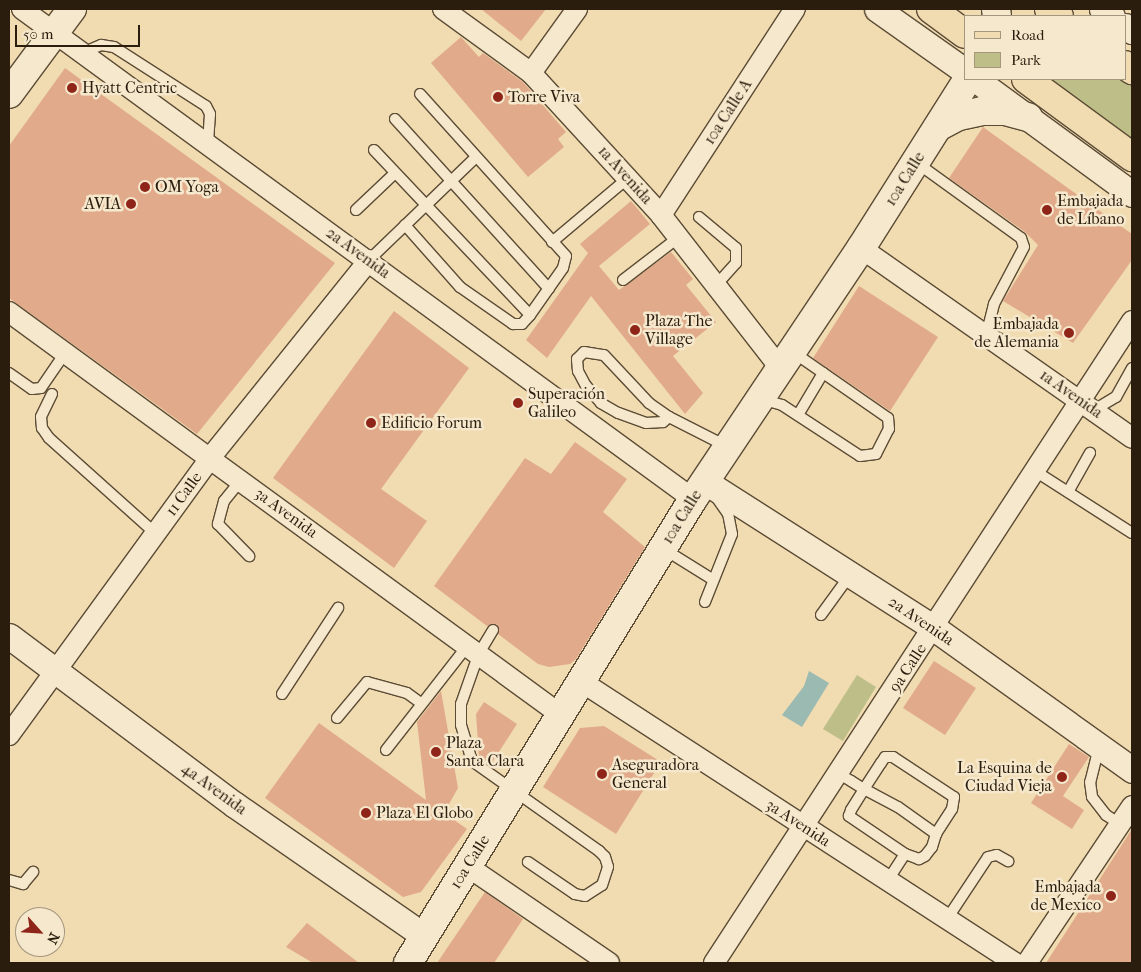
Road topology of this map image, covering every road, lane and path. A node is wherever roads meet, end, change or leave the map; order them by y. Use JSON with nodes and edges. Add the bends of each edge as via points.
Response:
{"nodes":[{"id":1,"x":22,"y":9,"type":"edge"},
{"id":2,"x":72,"y":9,"type":"edge"},
{"id":3,"x":445,"y":9,"type":"edge"},
{"id":4,"x":577,"y":9,"type":"edge"},
{"id":5,"x":795,"y":9,"type":"edge"},
{"id":6,"x":876,"y":9,"type":"edge"},
{"id":7,"x":931,"y":9,"type":"edge"},
{"id":8,"x":54,"y":32,"type":"junction"},
{"id":9,"x":964,"y":33,"type":"edge"},
{"id":10,"x":82,"y":53,"type":"junction"},
{"id":11,"x":964,"y":70,"type":"edge"},
{"id":12,"x":531,"y":73,"type":"junction"},
{"id":13,"x":967,"y":80,"type":"edge"},
{"id":14,"x":976,"y":80,"type":"edge"},
{"id":15,"x":1027,"y":80,"type":"edge"},
{"id":16,"x":9,"y":94,"type":"edge"},
{"id":17,"x":420,"y":94,"type":"dead end"},
{"id":18,"x":1028,"y":117,"type":"junction"},
{"id":19,"x":395,"y":119,"type":"dead end"},
{"id":20,"x":938,"y":127,"type":"junction"},
{"id":21,"x":208,"y":144,"type":"junction"},
{"id":22,"x":374,"y":150,"type":"dead end"},
{"id":23,"x":1132,"y":157,"type":"edge"},
{"id":24,"x":475,"y":158,"type":"junction"},
{"id":25,"x":916,"y":162,"type":"junction"},
{"id":26,"x":395,"y":173,"type":"junction"},
{"id":27,"x":628,"y":178,"type":"junction"},
{"id":28,"x":451,"y":181,"type":"junction"},
{"id":29,"x":1132,"y":194,"type":"edge"},
{"id":30,"x":425,"y":206,"type":"junction"},
{"id":31,"x":356,"y":210,"type":"dead end"},
{"id":32,"x":661,"y":215,"type":"junction"},
{"id":33,"x":699,"y":216,"type":"dead end"},
{"id":34,"x":405,"y":225,"type":"junction"},
{"id":35,"x":679,"y":236,"type":"junction"},
{"id":36,"x":552,"y":242,"type":"junction"},
{"id":37,"x":861,"y":248,"type":"junction"},
{"id":38,"x":369,"y":260,"type":"junction"},
{"id":39,"x":623,"y":280,"type":"dead end"},
{"id":40,"x":717,"y":284,"type":"junction"},
{"id":41,"x":549,"y":289,"type":"junction"},
{"id":42,"x":9,"y":312,"type":"edge"},
{"id":43,"x":530,"y":315,"type":"junction"},
{"id":44,"x":1132,"y":322,"type":"edge"},
{"id":45,"x":993,"y":339,"type":"junction"},
{"id":46,"x":65,"y":353,"type":"junction"},
{"id":47,"x":786,"y":360,"type":"junction"},
{"id":48,"x":1132,"y":368,"type":"edge"},
{"id":49,"x":9,"y":373,"type":"edge"},
{"id":50,"x":823,"y":373,"type":"junction"},
{"id":51,"x":52,"y":394,"type":"dead end"},
{"id":52,"x":760,"y":399,"type":"junction"},
{"id":53,"x":1088,"y":405,"type":"junction"},
{"id":54,"x":798,"y":415,"type":"junction"},
{"id":55,"x":669,"y":417,"type":"junction"},
{"id":56,"x":1132,"y":438,"type":"edge"},
{"id":57,"x":728,"y":447,"type":"junction"},
{"id":58,"x":1090,"y":454,"type":"dead end"},
{"id":59,"x":210,"y":458,"type":"junction"},
{"id":60,"x":1035,"y":471,"type":"junction"},
{"id":61,"x":241,"y":480,"type":"junction"},
{"id":62,"x":705,"y":492,"type":"junction"},
{"id":63,"x":1068,"y":492,"type":"junction"},
{"id":64,"x":155,"y":533,"type":"junction"},
{"id":65,"x":1132,"y":533,"type":"edge"},
{"id":66,"x":248,"y":556,"type":"dead end"},
{"id":67,"x":675,"y":556,"type":"dead end"},
{"id":68,"x":851,"y":574,"type":"junction"},
{"id":69,"x":712,"y":579,"type":"junction"},
{"id":70,"x":705,"y":602,"type":"dead end"},
{"id":71,"x":338,"y":608,"type":"dead end"},
{"id":72,"x":821,"y":615,"type":"dead end"},
{"id":73,"x":934,"y":628,"type":"junction"},
{"id":74,"x":493,"y":630,"type":"dead end"},
{"id":75,"x":9,"y":636,"type":"edge"},
{"id":76,"x":474,"y":649,"type":"junction"},
{"id":77,"x":55,"y":672,"type":"junction"},
{"id":78,"x":582,"y":682,"type":"junction"},
{"id":79,"x":282,"y":694,"type":"dead end"},
{"id":80,"x":421,"y":703,"type":"junction"},
{"id":81,"x":561,"y":715,"type":"junction"},
{"id":82,"x":337,"y":718,"type":"dead end"},
{"id":83,"x":9,"y":735,"type":"edge"},
{"id":84,"x":1100,"y":746,"type":"junction"},
{"id":85,"x":386,"y":750,"type":"dead end"},
{"id":86,"x":1132,"y":770,"type":"edge"},
{"id":87,"x":839,"y":774,"type":"junction"},
{"id":88,"x":864,"y":789,"type":"junction"},
{"id":89,"x":515,"y":792,"type":"junction"},
{"id":90,"x":1132,"y":806,"type":"edge"},
{"id":91,"x":1120,"y":824,"type":"junction"},
{"id":92,"x":805,"y":827,"type":"junction"},
{"id":93,"x":936,"y":834,"type":"junction"},
{"id":94,"x":905,"y":854,"type":"junction"},
{"id":95,"x":1008,"y":861,"type":"dead end"},
{"id":96,"x":528,"y":862,"type":"dead end"},
{"id":97,"x":467,"y":866,"type":"junction"},
{"id":98,"x":33,"y":872,"type":"dead end"},
{"id":99,"x":9,"y":880,"type":"edge"},
{"id":100,"x":888,"y":880,"type":"junction"},
{"id":101,"x":947,"y":919,"type":"junction"},
{"id":102,"x":424,"y":936,"type":"junction"},
{"id":103,"x":408,"y":963,"type":"edge"},
{"id":104,"x":609,"y":963,"type":"edge"},
{"id":105,"x":714,"y":963,"type":"edge"},
{"id":106,"x":1015,"y":963,"type":"edge"},
{"id":107,"x":1027,"y":963,"type":"edge"}],
"edges":[{"from":1,"to":8,"type":"street","name":"2a Avenida"},
{"from":2,"to":8,"type":"main road"},
{"from":3,"to":12,"type":"street","name":"1a Avenida"},
{"from":4,"to":12,"type":"street"},
{"from":5,"to":32,"type":"street","name":"10a Calle A"},
{"from":6,"to":11,"type":"street"},
{"from":7,"to":9,"type":"main road"},
{"from":8,"to":10,"type":"street","name":"2a Avenida"},
{"from":8,"to":16,"type":"main road"},
{"from":10,"to":21,"type":"street","name":"2a Avenida"},
{"from":10,"to":21,"type":"lane","via":[[101,44],[114,47],[206,106],[210,114]]},
{"from":12,"to":27,"type":"street","name":"1a Avenida"},
{"from":13,"to":20,"type":"main road","name":"10a Calle"},
{"from":14,"to":18,"type":"street"},
{"from":15,"to":23,"type":"main road"},
{"from":17,"to":24,"type":"lane"},
{"from":18,"to":20,"type":"main road","via":[[1005,111],[982,111],[959,116]]},
{"from":18,"to":29,"type":"street"},
{"from":19,"to":28,"type":"lane"},
{"from":20,"to":25,"type":"main road","name":"10a Calle"},
{"from":21,"to":38,"type":"street","name":"2a Avenida"},
{"from":22,"to":26,"type":"lane"},
{"from":24,"to":28,"type":"lane"},
{"from":24,"to":36,"type":"lane"},
{"from":25,"to":37,"type":"main road","name":"10a Calle"},
{"from":25,"to":45,"type":"lane","via":[[1021,238],[1024,247],[994,304],[989,324]]},
{"from":26,"to":30,"type":"lane"},
{"from":26,"to":31,"type":"lane"},
{"from":27,"to":32,"type":"street","name":"1a Avenida"},
{"from":27,"to":36,"type":"lane"},
{"from":28,"to":30,"type":"lane"},
{"from":28,"to":41,"type":"lane"},
{"from":30,"to":34,"type":"lane"},
{"from":30,"to":43,"type":"lane"},
{"from":32,"to":35,"type":"street","name":"1a Avenida"},
{"from":33,"to":40,"type":"lane","via":[[736,248],[736,263]]},
{"from":34,"to":38,"type":"lane"},
{"from":34,"to":43,"type":"lane","via":[[460,287],[513,324],[522,324]]},
{"from":35,"to":39,"type":"lane"},
{"from":35,"to":40,"type":"street","name":"1a Avenida"},
{"from":36,"to":41,"type":"lane","via":[[566,256],[563,268]]},
{"from":37,"to":45,"type":"street","name":"1a Avenida"},
{"from":37,"to":47,"type":"main road","name":"10a Calle"},
{"from":38,"to":59,"type":"street","name":"11 Calle"},
{"from":38,"to":62,"type":"street","name":"2a Avenida"},
{"from":40,"to":47,"type":"street","name":"1a Avenida"},
{"from":41,"to":43,"type":"lane"},
{"from":42,"to":46,"type":"street","name":"3a Avenida"},
{"from":44,"to":53,"type":"street","name":"9a Calle"},
{"from":45,"to":53,"type":"street","name":"1a Avenida"},
{"from":46,"to":49,"type":"lane","via":[[41,388],[32,389]]},
{"from":46,"to":59,"type":"street","name":"3a Avenida"},
{"from":47,"to":50,"type":"lane"},
{"from":47,"to":52,"type":"main road","name":"10a Calle"},
{"from":48,"to":53,"type":"lane","via":[[1116,397]]},
{"from":50,"to":54,"type":"lane"},
{"from":50,"to":54,"type":"lane","via":[[888,418],[890,429],[876,454],[860,456]]},
{"from":51,"to":64,"type":"lane","via":[[41,417],[42,428],[48,438]]},
{"from":52,"to":54,"type":"lane","via":[[782,404]]},
{"from":52,"to":57,"type":"main road","name":"10a Calle"},
{"from":53,"to":56,"type":"street","name":"1a Avenida"},
{"from":53,"to":60,"type":"street","name":"9a Calle"},
{"from":55,"to":55,"type":"lane","via":[[631,387],[604,355],[584,352],[577,359],[578,371],[586,386],[601,403],[646,423],[663,422]]},
{"from":55,"to":57,"type":"lane"},
{"from":57,"to":62,"type":"main road","name":"10a Calle"},
{"from":58,"to":63,"type":"lane"},
{"from":59,"to":61,"type":"street","name":"3a Avenida"},
{"from":59,"to":64,"type":"street","name":"11 Calle"},
{"from":60,"to":63,"type":"lane"},
{"from":60,"to":73,"type":"street","name":"9a Calle"},
{"from":61,"to":66,"type":"lane","via":[[221,506],[218,524]]},
{"from":61,"to":76,"type":"street","name":"3a Avenida"},
{"from":62,"to":68,"type":"street","name":"2a Avenida"},
{"from":62,"to":69,"type":"lane","via":[[728,514],[732,534]]},
{"from":62,"to":78,"type":"main road","name":"10a Calle","via":[[600,640]]},
{"from":63,"to":65,"type":"lane"},
{"from":64,"to":77,"type":"street","name":"11 Calle"},
{"from":67,"to":69,"type":"lane"},
{"from":68,"to":72,"type":"lane"},
{"from":68,"to":73,"type":"street","name":"2a Avenida"},
{"from":69,"to":70,"type":"lane"},
{"from":71,"to":79,"type":"lane"},
{"from":73,"to":84,"type":"street","name":"2a Avenida"},
{"from":73,"to":87,"type":"street","name":"9a Calle"},
{"from":74,"to":76,"type":"lane"},
{"from":75,"to":77,"type":"street","name":"4a Avenida"},
{"from":76,"to":80,"type":"lane"},
{"from":76,"to":81,"type":"street","name":"3a Avenida"},
{"from":76,"to":89,"type":"lane","via":[[461,704],[461,725],[472,761]]},
{"from":77,"to":83,"type":"street","name":"11 Calle"},
{"from":77,"to":102,"type":"street","name":"4a Avenida","via":[[243,810]]},
{"from":78,"to":81,"type":"main road","name":"10a Calle"},
{"from":78,"to":92,"type":"street","name":"3a Avenida"},
{"from":80,"to":82,"type":"lane","via":[[407,693],[367,682]]},
{"from":80,"to":85,"type":"lane"},
{"from":81,"to":89,"type":"main road","name":"10a Calle"},
{"from":84,"to":86,"type":"street","name":"2a Avenida"},
{"from":84,"to":91,"type":"lane","via":[[1090,782],[1092,797],[1106,815]]},
{"from":87,"to":88,"type":"lane"},
{"from":87,"to":92,"type":"street","name":"9a Calle"},
{"from":88,"to":93,"type":"lane"},
{"from":88,"to":93,"type":"lane","via":[[886,757],[893,757],[954,797],[952,809]]},
{"from":88,"to":94,"type":"lane","via":[[851,810],[853,821]]},
{"from":89,"to":96,"type":"lane","via":[[599,851],[606,857],[608,867],[602,885],[585,896],[575,894]]},
{"from":89,"to":97,"type":"main road","name":"10a Calle"},
{"from":90,"to":91,"type":"street"},
{"from":91,"to":107,"type":"street"},
{"from":92,"to":100,"type":"street","name":"3a Avenida"},
{"from":92,"to":105,"type":"street","name":"9a Calle"},
{"from":93,"to":94,"type":"lane","via":[[925,856],[919,858]]},
{"from":94,"to":100,"type":"lane"},
{"from":95,"to":101,"type":"lane","via":[[997,856],[988,857]]},
{"from":97,"to":102,"type":"main road","name":"10a Calle"},
{"from":97,"to":104,"type":"street"},
{"from":98,"to":99,"type":"lane","via":[[23,884]]},
{"from":100,"to":101,"type":"street","name":"3a Avenida"},
{"from":101,"to":106,"type":"street","name":"3a Avenida"},
{"from":102,"to":103,"type":"main road","name":"10a Calle"}]}
